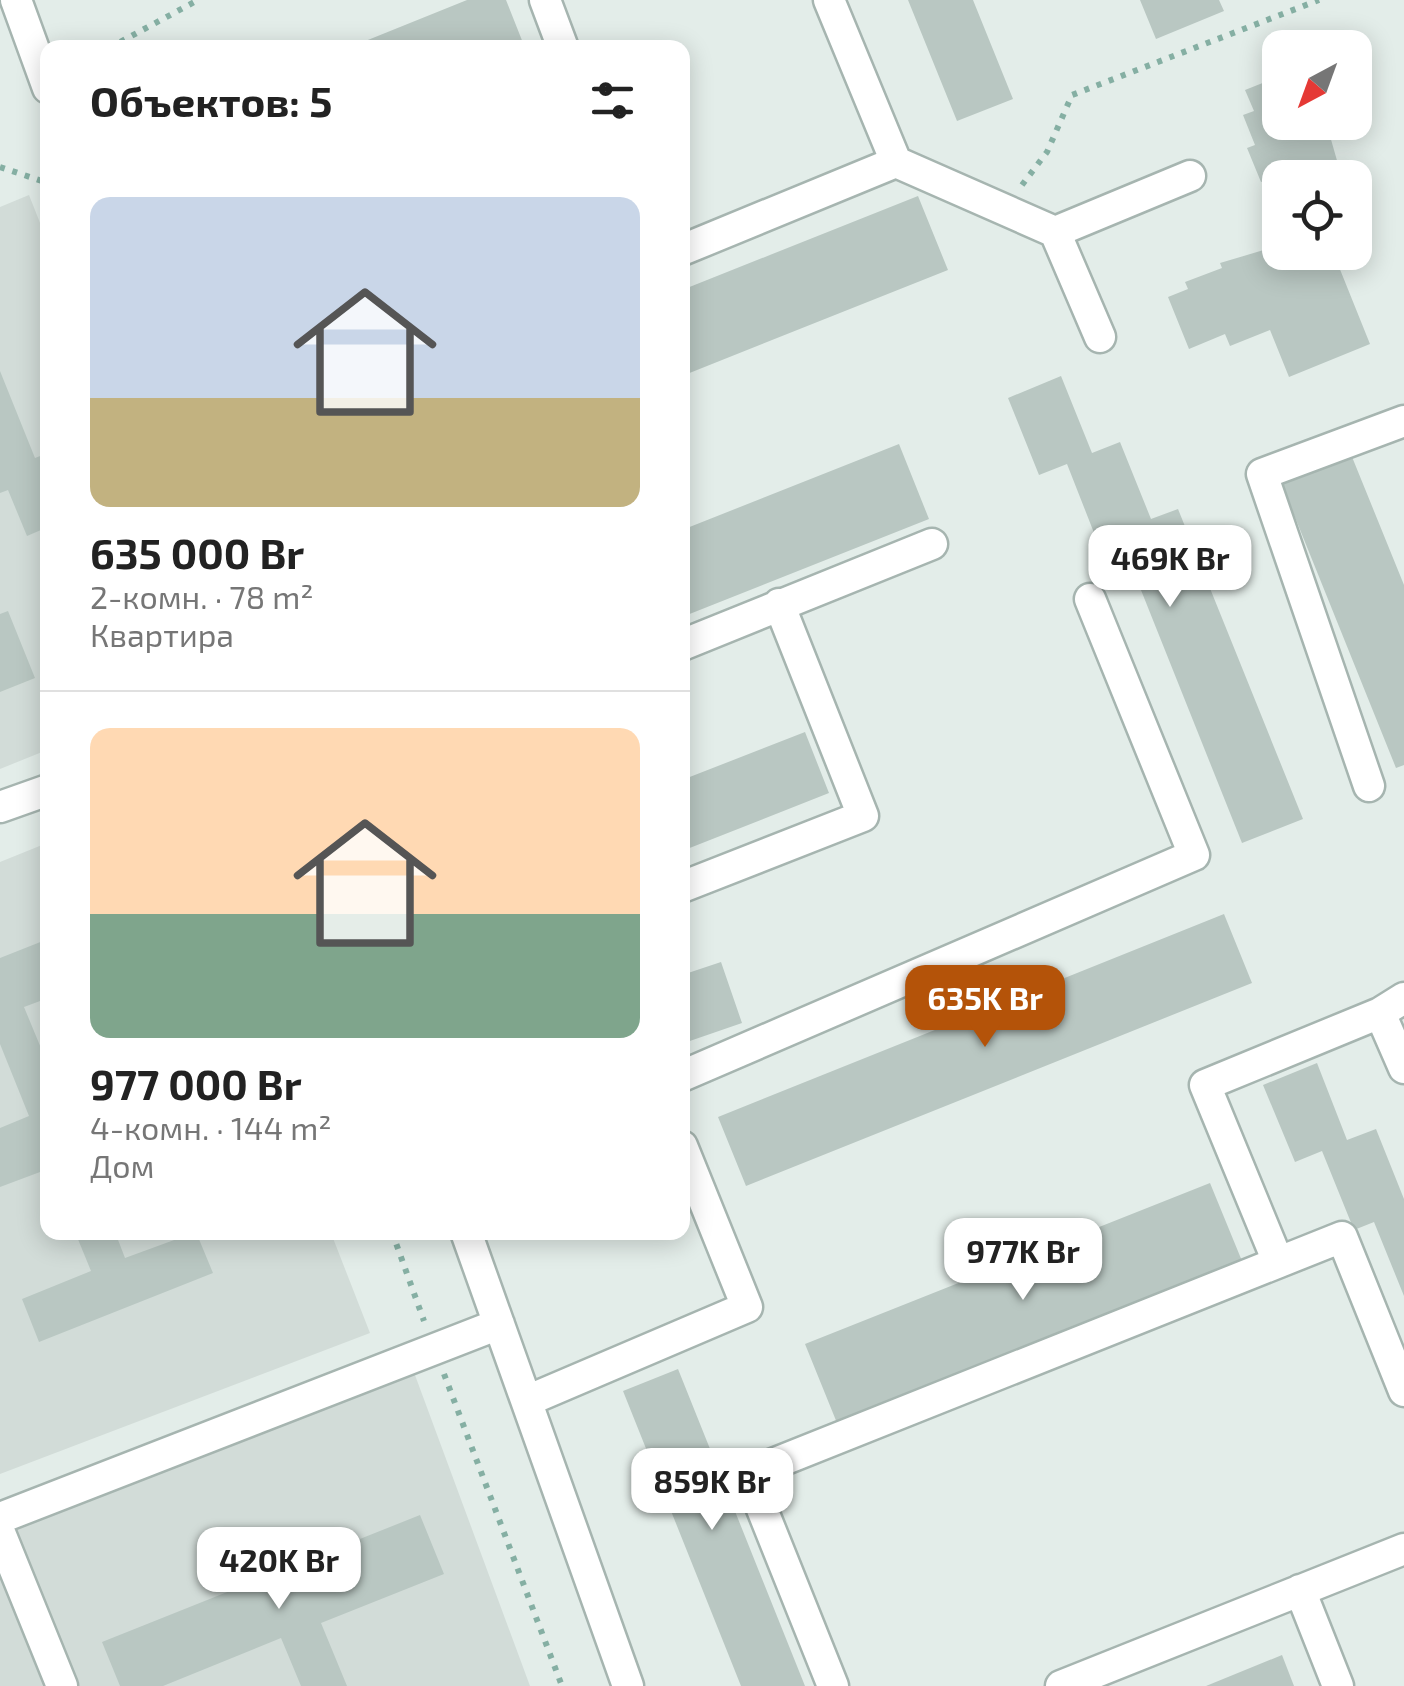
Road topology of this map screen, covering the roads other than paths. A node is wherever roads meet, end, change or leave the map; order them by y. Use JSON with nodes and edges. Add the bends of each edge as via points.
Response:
{"nodes":[{"id":1,"x":16,"y":0,"type":"edge"},
{"id":2,"x":545,"y":0,"type":"edge"},
{"id":3,"x":830,"y":0,"type":"edge"},
{"id":4,"x":561,"y":40,"type":"edge"},
{"id":5,"x":40,"y":66,"type":"edge"},
{"id":6,"x":896,"y":162,"type":"junction"},
{"id":7,"x":1190,"y":176,"type":"dead end"},
{"id":8,"x":1055,"y":232,"type":"junction"},
{"id":9,"x":690,"y":247,"type":"edge"},
{"id":10,"x":1100,"y":338,"type":"dead end"},
{"id":11,"x":1404,"y":422,"type":"edge"},
{"id":12,"x":932,"y":544,"type":"dead end"},
{"id":13,"x":1090,"y":599,"type":"dead end"},
{"id":14,"x":778,"y":604,"type":"junction"},
{"id":15,"x":690,"y":642,"type":"edge"},
{"id":16,"x":1370,"y":786,"type":"dead end"},
{"id":17,"x":40,"y":793,"type":"edge"},
{"id":18,"x":0,"y":806,"type":"edge"},
{"id":19,"x":690,"y":885,"type":"edge"},
{"id":20,"x":1392,"y":1005,"type":"edge"},
{"id":21,"x":1404,"y":1068,"type":"edge"},
{"id":22,"x":690,"y":1073,"type":"edge"},
{"id":23,"x":690,"y":1166,"type":"edge"},
{"id":24,"x":469,"y":1240,"type":"edge"},
{"id":25,"x":1278,"y":1262,"type":"junction"},
{"id":26,"x":500,"y":1324,"type":"junction"},
{"id":27,"x":1404,"y":1390,"type":"edge"},
{"id":28,"x":529,"y":1400,"type":"junction"},
{"id":29,"x":0,"y":1518,"type":"edge"},
{"id":30,"x":0,"y":1533,"type":"edge"},
{"id":31,"x":1404,"y":1549,"type":"edge"},
{"id":32,"x":1300,"y":1590,"type":"junction"},
{"id":33,"x":62,"y":1686,"type":"edge"},
{"id":34,"x":628,"y":1686,"type":"edge"},
{"id":35,"x":833,"y":1686,"type":"edge"},
{"id":36,"x":1061,"y":1686,"type":"edge"},
{"id":37,"x":1338,"y":1686,"type":"edge"}],
"edges":[{"from":1,"to":5,"type":"street"},
{"from":2,"to":4,"type":"street"},
{"from":3,"to":6,"type":"street"},
{"from":6,"to":8,"type":"street"},
{"from":6,"to":9,"type":"street"},
{"from":7,"to":8,"type":"street"},
{"from":8,"to":10,"type":"street"},
{"from":11,"to":16,"type":"street","via":[[1262,474]]},
{"from":12,"to":14,"type":"street"},
{"from":13,"to":22,"type":"street","via":[[1194,855]]},
{"from":14,"to":15,"type":"street"},
{"from":14,"to":19,"type":"street","via":[[863,816]]},
{"from":17,"to":18,"type":"street"},
{"from":20,"to":21,"type":"street"},
{"from":20,"to":25,"type":"street","via":[[1205,1086]]},
{"from":23,"to":28,"type":"street","via":[[747,1307]]},
{"from":24,"to":26,"type":"street"},
{"from":25,"to":27,"type":"street","via":[[1342,1236]]},
{"from":25,"to":35,"type":"street","via":[[748,1474]]},
{"from":26,"to":28,"type":"street"},
{"from":26,"to":29,"type":"street"},
{"from":28,"to":34,"type":"street"},
{"from":30,"to":33,"type":"street"},
{"from":31,"to":32,"type":"street"},
{"from":32,"to":36,"type":"street"},
{"from":32,"to":37,"type":"street"}]}
